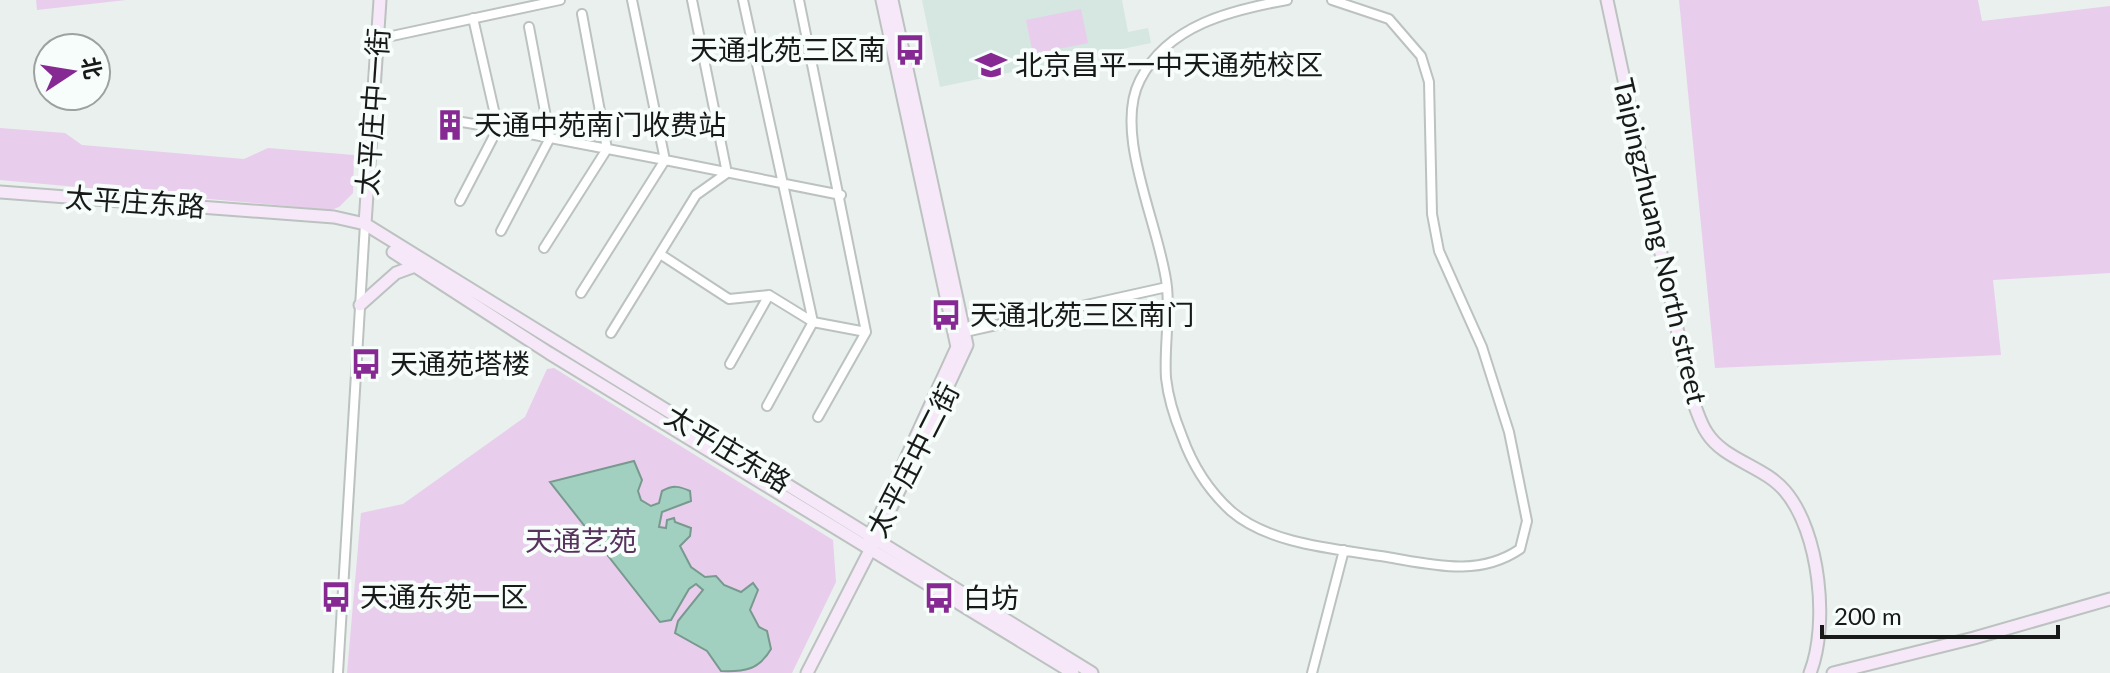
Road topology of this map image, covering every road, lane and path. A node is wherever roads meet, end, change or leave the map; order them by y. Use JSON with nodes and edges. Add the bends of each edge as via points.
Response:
{"nodes":[{"id":1,"x":380,"y":0,"type":"edge"},
{"id":2,"x":560,"y":0,"type":"edge"},
{"id":3,"x":632,"y":0,"type":"edge"},
{"id":4,"x":692,"y":0,"type":"edge"},
{"id":5,"x":743,"y":0,"type":"edge"},
{"id":6,"x":799,"y":0,"type":"edge"},
{"id":7,"x":882,"y":0,"type":"edge"},
{"id":8,"x":892,"y":0,"type":"edge"},
{"id":9,"x":1287,"y":0,"type":"edge"},
{"id":10,"x":1332,"y":0,"type":"edge"},
{"id":11,"x":1607,"y":0,"type":"edge"},
{"id":12,"x":1244,"y":4,"type":"edge"},
{"id":13,"x":582,"y":14,"type":"dead end"},
{"id":14,"x":473,"y":18,"type":"junction"},
{"id":15,"x":529,"y":27,"type":"dead end"},
{"id":16,"x":378,"y":39,"type":"junction"},
{"id":17,"x":462,"y":122,"type":"dead end"},
{"id":18,"x":498,"y":128,"type":"junction"},
{"id":19,"x":550,"y":138,"type":"junction"},
{"id":20,"x":607,"y":149,"type":"junction"},
{"id":21,"x":665,"y":160,"type":"junction"},
{"id":22,"x":727,"y":173,"type":"junction"},
{"id":23,"x":782,"y":184,"type":"junction"},
{"id":24,"x":0,"y":192,"type":"edge"},
{"id":25,"x":841,"y":195,"type":"junction"},
{"id":26,"x":460,"y":201,"type":"dead end"},
{"id":27,"x":365,"y":224,"type":"junction"},
{"id":28,"x":501,"y":231,"type":"dead end"},
{"id":29,"x":544,"y":248,"type":"dead end"},
{"id":30,"x":660,"y":254,"type":"junction"},
{"id":31,"x":415,"y":266,"type":"junction"},
{"id":32,"x":1167,"y":287,"type":"junction"},
{"id":33,"x":581,"y":293,"type":"dead end"},
{"id":34,"x":769,"y":295,"type":"junction"},
{"id":35,"x":360,"y":305,"type":"junction"},
{"id":36,"x":813,"y":322,"type":"junction"},
{"id":37,"x":866,"y":332,"type":"junction"},
{"id":38,"x":611,"y":333,"type":"dead end"},
{"id":39,"x":961,"y":333,"type":"junction"},
{"id":40,"x":730,"y":364,"type":"dead end"},
{"id":41,"x":767,"y":406,"type":"dead end"},
{"id":42,"x":818,"y":417,"type":"dead end"},
{"id":43,"x":871,"y":540,"type":"junction"},
{"id":44,"x":1344,"y":550,"type":"junction"},
{"id":45,"x":2110,"y":599,"type":"edge"},
{"id":46,"x":338,"y":673,"type":"edge"},
{"id":47,"x":807,"y":673,"type":"edge"},
{"id":48,"x":1073,"y":673,"type":"edge"},
{"id":49,"x":1092,"y":673,"type":"edge"},
{"id":50,"x":1312,"y":673,"type":"edge"},
{"id":51,"x":1810,"y":673,"type":"edge"},
{"id":52,"x":1833,"y":673,"type":"edge"}],
"edges":[{"from":1,"to":16,"type":"main road","name":"太平庄中一街"},
{"from":2,"to":14,"type":"street"},
{"from":3,"to":21,"type":"street"},
{"from":4,"to":22,"type":"street"},
{"from":5,"to":23,"type":"street"},
{"from":6,"to":25,"type":"street"},
{"from":7,"to":39,"type":"main road","name":"太平庄中二街"},
{"from":8,"to":39,"type":"main road","name":"太平庄中二街"},
{"from":9,"to":12,"type":"street"},
{"from":10,"to":44,"type":"street","via":[[1389,19],[1421,56],[1429,82],[1432,214],[1439,251],[1496,389],[1527,521],[1520,549],[1485,567]]},
{"from":11,"to":51,"type":"main road","name":"Taipingzhuang North street","via":[[1692,399],[1707,433],[1721,448],[1786,492],[1808,535],[1818,587],[1819,649]]},
{"from":12,"to":32,"type":"street","via":[[1187,29],[1155,56],[1130,103]]},
{"from":13,"to":20,"type":"street"},
{"from":14,"to":16,"type":"street"},
{"from":14,"to":18,"type":"street"},
{"from":15,"to":19,"type":"street"},
{"from":16,"to":27,"type":"main road","name":"太平庄中一街"},
{"from":17,"to":18,"type":"street"},
{"from":18,"to":19,"type":"street"},
{"from":18,"to":26,"type":"street"},
{"from":19,"to":20,"type":"street"},
{"from":19,"to":28,"type":"street"},
{"from":20,"to":21,"type":"street"},
{"from":20,"to":29,"type":"street"},
{"from":21,"to":22,"type":"street"},
{"from":21,"to":33,"type":"street"},
{"from":22,"to":23,"type":"street"},
{"from":22,"to":30,"type":"street","via":[[696,195]]},
{"from":23,"to":25,"type":"street"},
{"from":23,"to":36,"type":"street"},
{"from":24,"to":27,"type":"main road","name":"太平庄东路","via":[[334,217]]},
{"from":25,"to":37,"type":"street"},
{"from":27,"to":31,"type":"main road","name":"太平庄东路","via":[[381,244]]},
{"from":27,"to":35,"type":"street"},
{"from":27,"to":43,"type":"main road","name":"太平庄东路"},
{"from":30,"to":34,"type":"street","via":[[729,299]]},
{"from":30,"to":38,"type":"street"},
{"from":31,"to":35,"type":"main road","via":[[396,273]]},
{"from":31,"to":43,"type":"main road","name":"太平庄东路","via":[[549,353]]},
{"from":32,"to":39,"type":"street"},
{"from":32,"to":44,"type":"street","via":[[1166,380],[1197,469],[1215,495],[1249,523]]},
{"from":34,"to":36,"type":"street"},
{"from":34,"to":40,"type":"street"},
{"from":35,"to":46,"type":"street"},
{"from":36,"to":37,"type":"street"},
{"from":36,"to":41,"type":"street"},
{"from":37,"to":42,"type":"street"},
{"from":39,"to":43,"type":"main road","name":"太平庄中二街","via":[[964,356]]},
{"from":43,"to":47,"type":"main road","name":"太平庄中二街"},
{"from":43,"to":48,"type":"main road","name":"太平庄东路"},
{"from":43,"to":49,"type":"main road","name":"太平庄东路"},
{"from":44,"to":50,"type":"street"},
{"from":45,"to":52,"type":"main road"}]}
